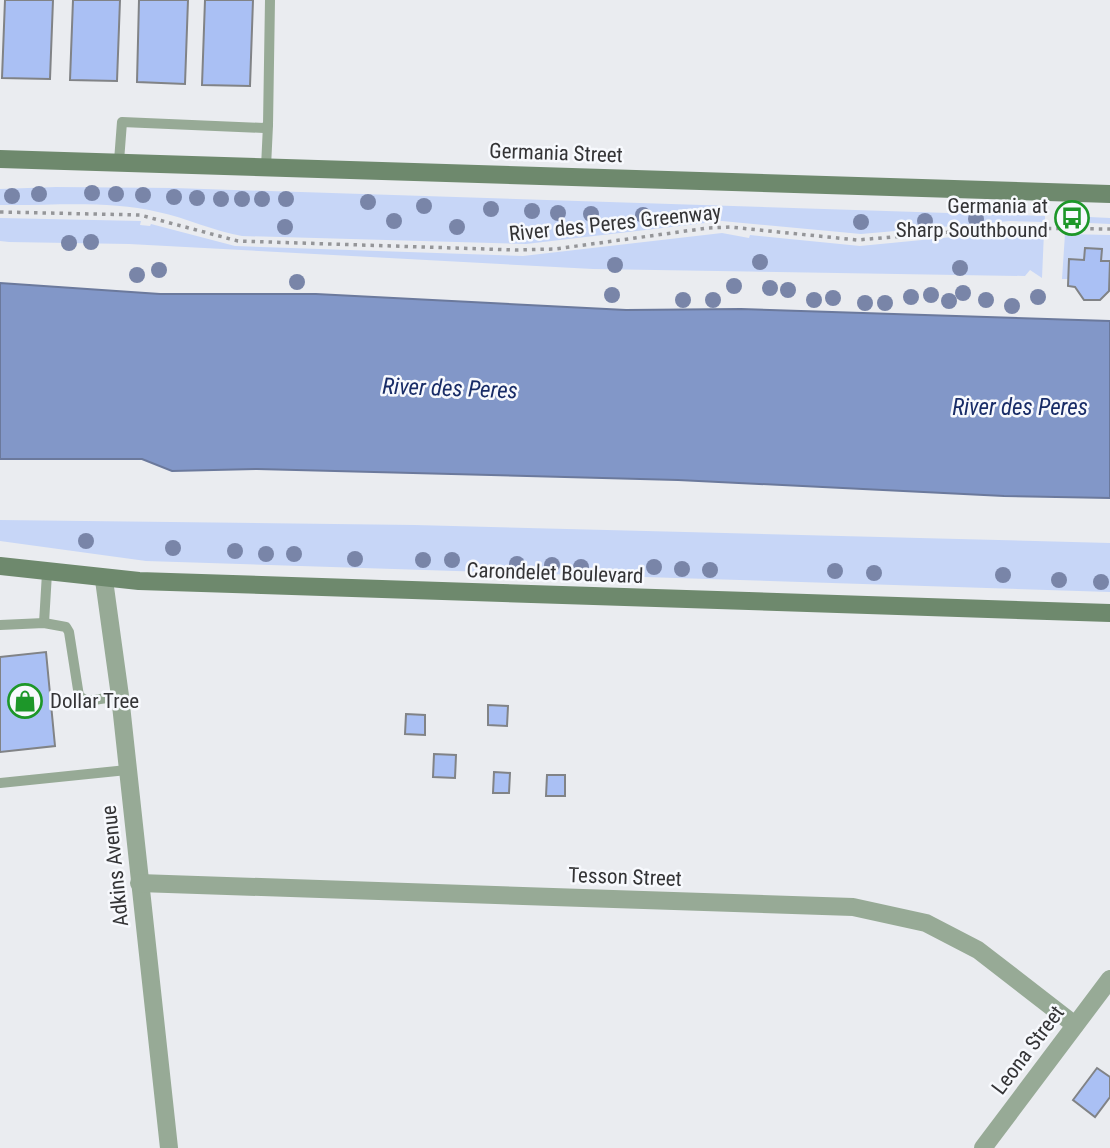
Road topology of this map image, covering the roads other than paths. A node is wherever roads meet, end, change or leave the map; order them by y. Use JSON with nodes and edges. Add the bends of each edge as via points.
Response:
{"nodes":[{"id":1,"x":270,"y":0,"type":"edge"},
{"id":2,"x":268,"y":125,"type":"junction"},
{"id":3,"x":0,"y":159,"type":"edge"},
{"id":4,"x":119,"y":162,"type":"junction"},
{"id":5,"x":266,"y":167,"type":"junction"},
{"id":6,"x":1110,"y":194,"type":"edge"},
{"id":7,"x":0,"y":566,"type":"edge"},
{"id":8,"x":47,"y":573,"type":"junction"},
{"id":9,"x":104,"y":580,"type":"junction"},
{"id":10,"x":1110,"y":613,"type":"edge"},
{"id":11,"x":44,"y":623,"type":"junction"},
{"id":12,"x":0,"y":625,"type":"edge"},
{"id":13,"x":120,"y":696,"type":"junction"},
{"id":14,"x":127,"y":770,"type":"junction"},
{"id":15,"x":0,"y":783,"type":"edge"},
{"id":16,"x":139,"y":883,"type":"junction"},
{"id":17,"x":1110,"y":979,"type":"edge"},
{"id":18,"x":1075,"y":1026,"type":"junction"},
{"id":19,"x":169,"y":1148,"type":"edge"},
{"id":20,"x":982,"y":1148,"type":"edge"}],
"edges":[{"from":1,"to":2,"type":"lane"},
{"from":2,"to":4,"type":"lane","via":[[122,122]]},
{"from":2,"to":5,"type":"lane"},
{"from":3,"to":4,"type":"main road","name":"Germania Street"},
{"from":4,"to":5,"type":"main road","name":"Germania Street"},
{"from":5,"to":6,"type":"main road","name":"Germania Street"},
{"from":7,"to":8,"type":"main road","name":"Carondelet Boulevard"},
{"from":8,"to":9,"type":"main road","name":"Carondelet Boulevard"},
{"from":8,"to":11,"type":"lane"},
{"from":9,"to":10,"type":"main road","name":"Carondelet Boulevard"},
{"from":9,"to":13,"type":"street","name":"Adkins Avenue"},
{"from":11,"to":12,"type":"lane"},
{"from":11,"to":13,"type":"lane","via":[[61,625],[69,632],[79,696],[88,701]]},
{"from":13,"to":14,"type":"street","name":"Adkins Avenue"},
{"from":14,"to":15,"type":"lane"},
{"from":14,"to":16,"type":"street","name":"Adkins Avenue"},
{"from":16,"to":18,"type":"street","name":"Tesson Street","via":[[853,907],[937,928],[978,950]]},
{"from":16,"to":19,"type":"street","name":"Adkins Avenue"},
{"from":17,"to":18,"type":"street","name":"Leona Street"},
{"from":18,"to":20,"type":"street","name":"Leona Street"}]}
